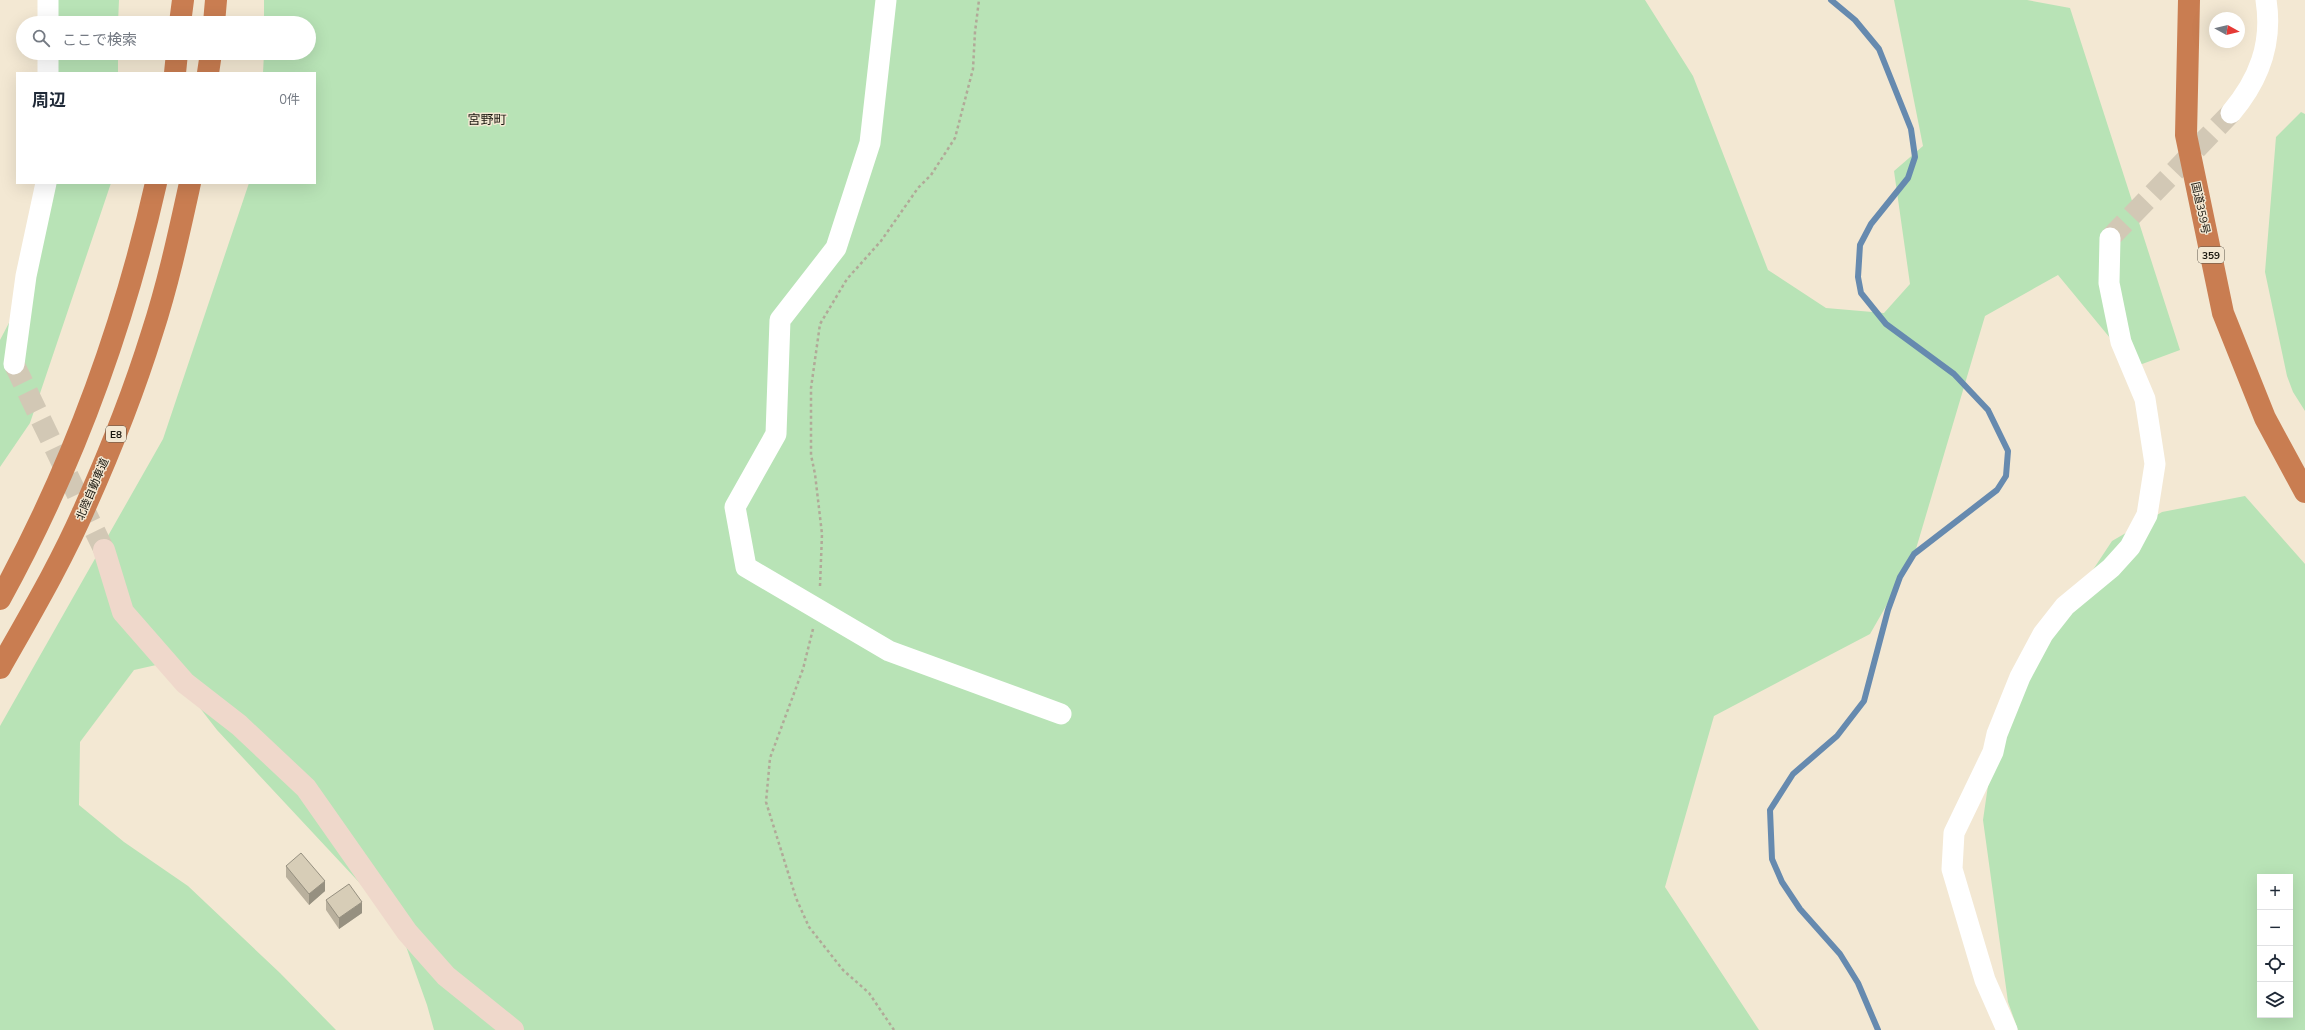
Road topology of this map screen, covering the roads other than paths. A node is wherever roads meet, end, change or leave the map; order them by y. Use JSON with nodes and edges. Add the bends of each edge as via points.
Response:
{"nodes":[{"id":1,"x":48,"y":0,"type":"edge"},
{"id":2,"x":183,"y":0,"type":"edge"},
{"id":3,"x":216,"y":0,"type":"edge"},
{"id":4,"x":886,"y":0,"type":"edge"},
{"id":5,"x":2188,"y":0,"type":"edge"},
{"id":6,"x":2266,"y":0,"type":"edge"},
{"id":7,"x":48,"y":16,"type":"edge"},
{"id":8,"x":181,"y":16,"type":"edge"},
{"id":9,"x":215,"y":16,"type":"edge"},
{"id":10,"x":48,"y":60,"type":"edge"},
{"id":11,"x":176,"y":60,"type":"edge"},
{"id":12,"x":210,"y":60,"type":"edge"},
{"id":13,"x":48,"y":72,"type":"edge"},
{"id":14,"x":174,"y":72,"type":"edge"},
{"id":15,"x":208,"y":72,"type":"edge"},
{"id":16,"x":2231,"y":113,"type":"tunnel mouth"},
{"id":17,"x":46,"y":184,"type":"edge"},
{"id":18,"x":156,"y":184,"type":"edge"},
{"id":19,"x":190,"y":184,"type":"edge"},
{"id":20,"x":2110,"y":238,"type":"tunnel mouth"},
{"id":21,"x":14,"y":364,"type":"tunnel mouth"},
{"id":22,"x":2305,"y":492,"type":"edge"},
{"id":23,"x":104,"y":550,"type":"tunnel mouth"},
{"id":24,"x":0,"y":599,"type":"edge"},
{"id":25,"x":0,"y":668,"type":"edge"},
{"id":26,"x":1061,"y":714,"type":"dead end"},
{"id":27,"x":513,"y":1030,"type":"edge"},
{"id":28,"x":2007,"y":1030,"type":"edge"}],
"edges":[{"from":1,"to":7,"type":"street"},
{"from":2,"to":8,"type":"highway"},
{"from":3,"to":9,"type":"highway"},
{"from":4,"to":26,"type":"street","via":[[870,143],[836,248],[780,320],[776,434],[735,507],[746,567],[889,651]]},
{"from":5,"to":22,"type":"highway","name":"国道359号","number":"359","via":[[2186,135],[2223,313],[2266,418]]},
{"from":6,"to":16,"type":"street","via":[[2266,44],[2258,75],[2245,97]]},
{"from":10,"to":13,"type":"street"},
{"from":11,"to":14,"type":"highway"},
{"from":12,"to":15,"type":"highway"},
{"from":17,"to":21,"type":"street","via":[[26,276]]},
{"from":18,"to":24,"type":"highway","via":[[144,237],[119,323],[90,408],[55,492]]},
{"from":19,"to":25,"type":"highway","name":"北陸自動車道","number":"E8","via":[[176,248],[152,332],[122,418],[86,506],[49,582]]},
{"from":20,"to":28,"type":"street","via":[[2108,283],[2120,342],[2146,398],[2155,464],[2148,515],[2130,547],[2110,568],[2065,606],[2043,634],[2020,677],[1997,734],[1993,752],[1954,833],[1952,869],[1985,980]]},
{"from":23,"to":27,"type":"street","via":[[123,612],[185,684],[239,725],[306,788],[407,932],[446,976]]}]}
